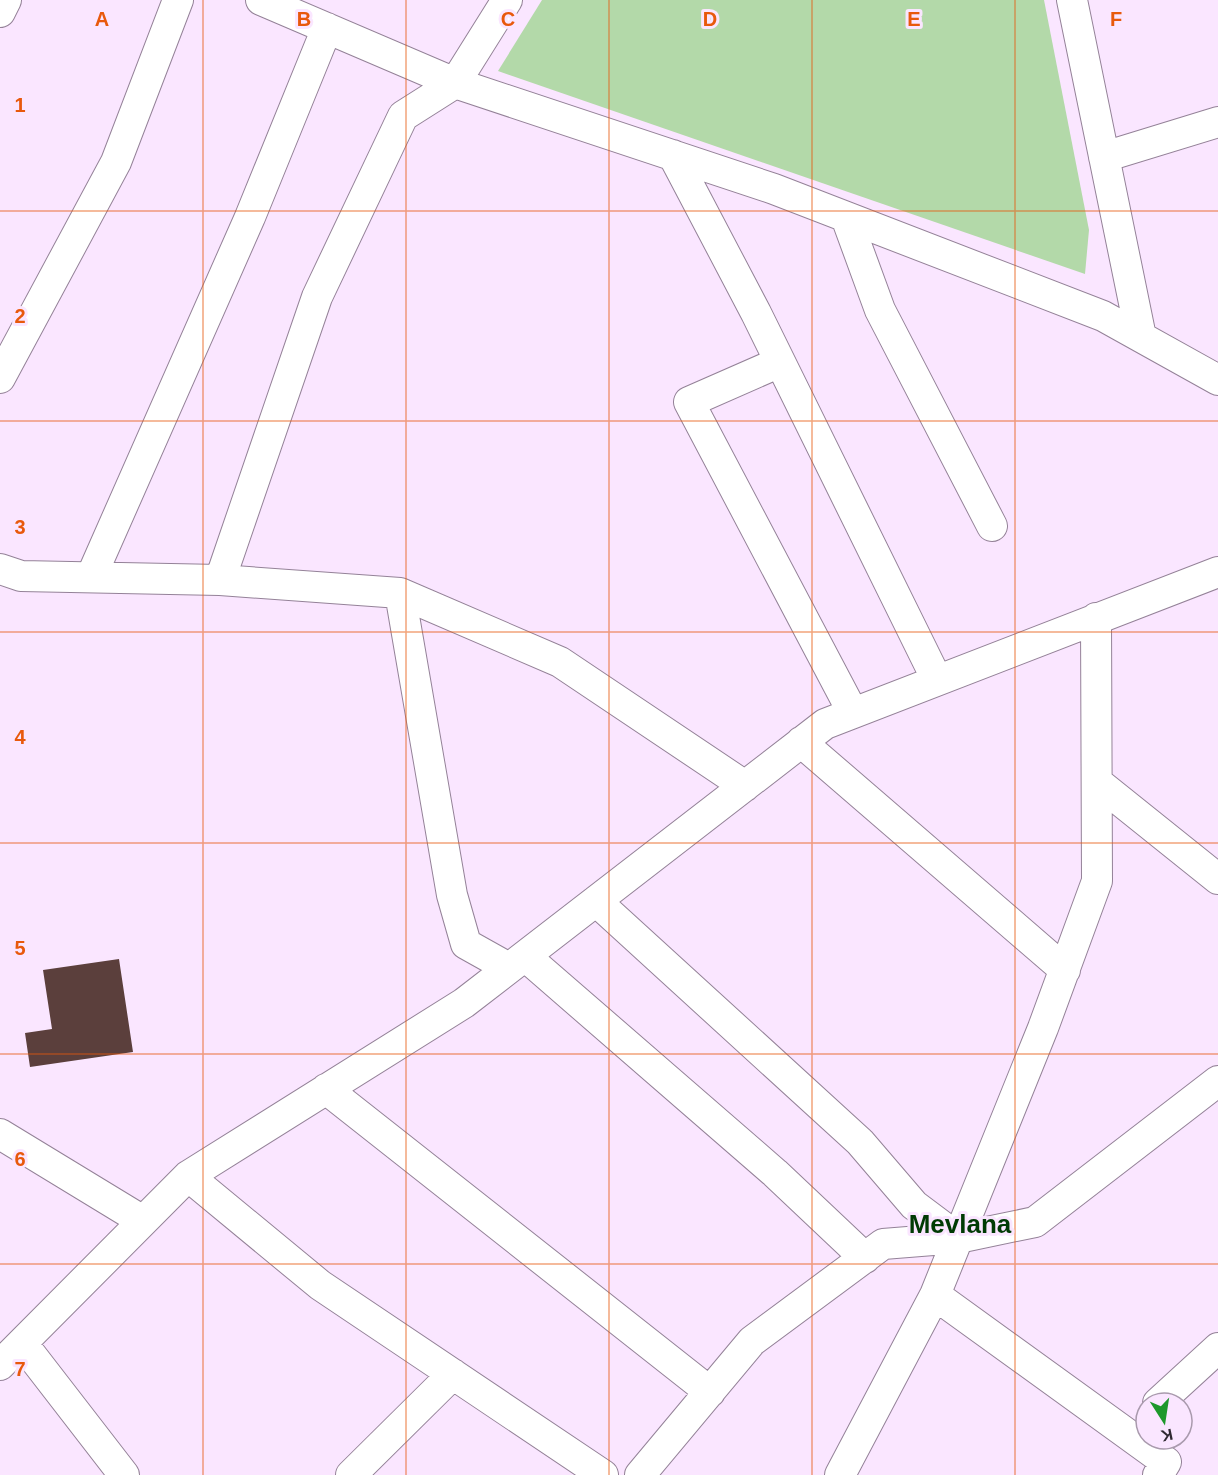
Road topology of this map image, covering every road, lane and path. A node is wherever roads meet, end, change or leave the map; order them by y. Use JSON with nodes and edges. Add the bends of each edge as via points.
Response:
{"nodes":[{"id":1,"x":6,"y":0,"type":"edge"},
{"id":2,"x":178,"y":0,"type":"edge"},
{"id":3,"x":261,"y":0,"type":"edge"},
{"id":4,"x":507,"y":0,"type":"edge"},
{"id":5,"x":1072,"y":0,"type":"edge"},
{"id":6,"x":0,"y":12,"type":"edge"},
{"id":7,"x":327,"y":28,"type":"junction"},
{"id":8,"x":455,"y":83,"type":"junction"},
{"id":9,"x":1218,"y":122,"type":"edge"},
{"id":10,"x":673,"y":155,"type":"junction"},
{"id":11,"x":1104,"y":157,"type":"junction"},
{"id":12,"x":846,"y":217,"type":"junction"},
{"id":13,"x":1141,"y":337,"type":"junction"},
{"id":14,"x":780,"y":362,"type":"junction"},
{"id":15,"x":0,"y":378,"type":"edge"},
{"id":16,"x":1218,"y":380,"type":"edge"},
{"id":17,"x":992,"y":526,"type":"dead end"},
{"id":18,"x":0,"y":569,"type":"edge"},
{"id":19,"x":1218,"y":572,"type":"edge"},
{"id":20,"x":91,"y":577,"type":"junction"},
{"id":21,"x":220,"y":580,"type":"junction"},
{"id":22,"x":400,"y":593,"type":"junction"},
{"id":23,"x":1096,"y":618,"type":"junction"},
{"id":24,"x":937,"y":680,"type":"junction"},
{"id":25,"x":853,"y":713,"type":"junction"},
{"id":26,"x":801,"y":742,"type":"junction"},
{"id":27,"x":1097,"y":782,"type":"junction"},
{"id":28,"x":745,"y":786,"type":"junction"},
{"id":29,"x":1218,"y":879,"type":"edge"},
{"id":30,"x":596,"y":901,"type":"junction"},
{"id":31,"x":517,"y":962,"type":"junction"},
{"id":32,"x":1065,"y":970,"type":"junction"},
{"id":33,"x":1218,"y":1081,"type":"edge"},
{"id":34,"x":326,"y":1089,"type":"junction"},
{"id":35,"x":0,"y":1134,"type":"edge"},
{"id":36,"x":188,"y":1176,"type":"junction"},
{"id":37,"x":143,"y":1221,"type":"junction"},
{"id":38,"x":958,"y":1238,"type":"junction"},
{"id":39,"x":865,"y":1258,"type":"junction"},
{"id":40,"x":935,"y":1295,"type":"junction"},
{"id":41,"x":22,"y":1343,"type":"junction"},
{"id":42,"x":1218,"y":1348,"type":"edge"},
{"id":43,"x":0,"y":1365,"type":"edge"},
{"id":44,"x":453,"y":1374,"type":"junction"},
{"id":45,"x":1171,"y":1391,"type":"edge"},
{"id":46,"x":710,"y":1392,"type":"junction"},
{"id":47,"x":1134,"y":1423,"type":"edge"},
{"id":48,"x":1154,"y":1451,"type":"edge"},
{"id":49,"x":1168,"y":1471,"type":"edge"},
{"id":50,"x":124,"y":1475,"type":"edge"},
{"id":51,"x":351,"y":1475,"type":"edge"},
{"id":52,"x":603,"y":1475,"type":"edge"},
{"id":53,"x":640,"y":1475,"type":"edge"},
{"id":54,"x":840,"y":1475,"type":"edge"}],
"edges":[{"from":1,"to":6,"type":"street"},
{"from":2,"to":15,"type":"street","via":[[116,162]]},
{"from":3,"to":7,"type":"street"},
{"from":4,"to":8,"type":"street"},
{"from":5,"to":11,"type":"street"},
{"from":7,"to":8,"type":"street"},
{"from":7,"to":20,"type":"street","via":[[250,216]]},
{"from":8,"to":10,"type":"street"},
{"from":8,"to":21,"type":"street","via":[[403,116],[317,297]]},
{"from":9,"to":11,"type":"street"},
{"from":10,"to":12,"type":"street"},
{"from":10,"to":14,"type":"street"},
{"from":11,"to":13,"type":"street"},
{"from":12,"to":13,"type":"street","via":[[1103,316]]},
{"from":12,"to":17,"type":"street","via":[[880,310]]},
{"from":13,"to":16,"type":"street"},
{"from":14,"to":24,"type":"street"},
{"from":14,"to":25,"type":"street","via":[[689,402]]},
{"from":18,"to":20,"type":"street","via":[[21,576]]},
{"from":19,"to":23,"type":"street"},
{"from":20,"to":21,"type":"street"},
{"from":21,"to":22,"type":"street"},
{"from":22,"to":28,"type":"street","via":[[560,662]]},
{"from":22,"to":31,"type":"street","via":[[452,895],[465,944]]},
{"from":23,"to":24,"type":"street"},
{"from":23,"to":27,"type":"street"},
{"from":24,"to":25,"type":"street"},
{"from":25,"to":26,"type":"street","via":[[825,723]]},
{"from":26,"to":28,"type":"street"},
{"from":26,"to":32,"type":"street"},
{"from":27,"to":29,"type":"street"},
{"from":27,"to":32,"type":"street","via":[[1097,881]]},
{"from":28,"to":30,"type":"street"},
{"from":30,"to":31,"type":"street"},
{"from":30,"to":38,"type":"street","via":[[860,1142],[914,1205]]},
{"from":31,"to":34,"type":"street","via":[[464,1003]]},
{"from":31,"to":39,"type":"street","via":[[775,1173]]},
{"from":32,"to":38,"type":"street"},
{"from":33,"to":38,"type":"street","via":[[1035,1222]]},
{"from":34,"to":36,"type":"street"},
{"from":34,"to":46,"type":"street"},
{"from":35,"to":37,"type":"street"},
{"from":36,"to":37,"type":"street"},
{"from":36,"to":44,"type":"street","via":[[320,1285]]},
{"from":37,"to":41,"type":"street"},
{"from":38,"to":39,"type":"street","via":[[883,1244]]},
{"from":38,"to":40,"type":"street"},
{"from":39,"to":46,"type":"street","via":[[752,1341]]},
{"from":40,"to":47,"type":"street"},
{"from":40,"to":54,"type":"street"},
{"from":41,"to":43,"type":"street"},
{"from":41,"to":50,"type":"street"},
{"from":42,"to":45,"type":"street"},
{"from":44,"to":51,"type":"street"},
{"from":44,"to":52,"type":"street"},
{"from":46,"to":53,"type":"street"},
{"from":48,"to":49,"type":"street"}]}
